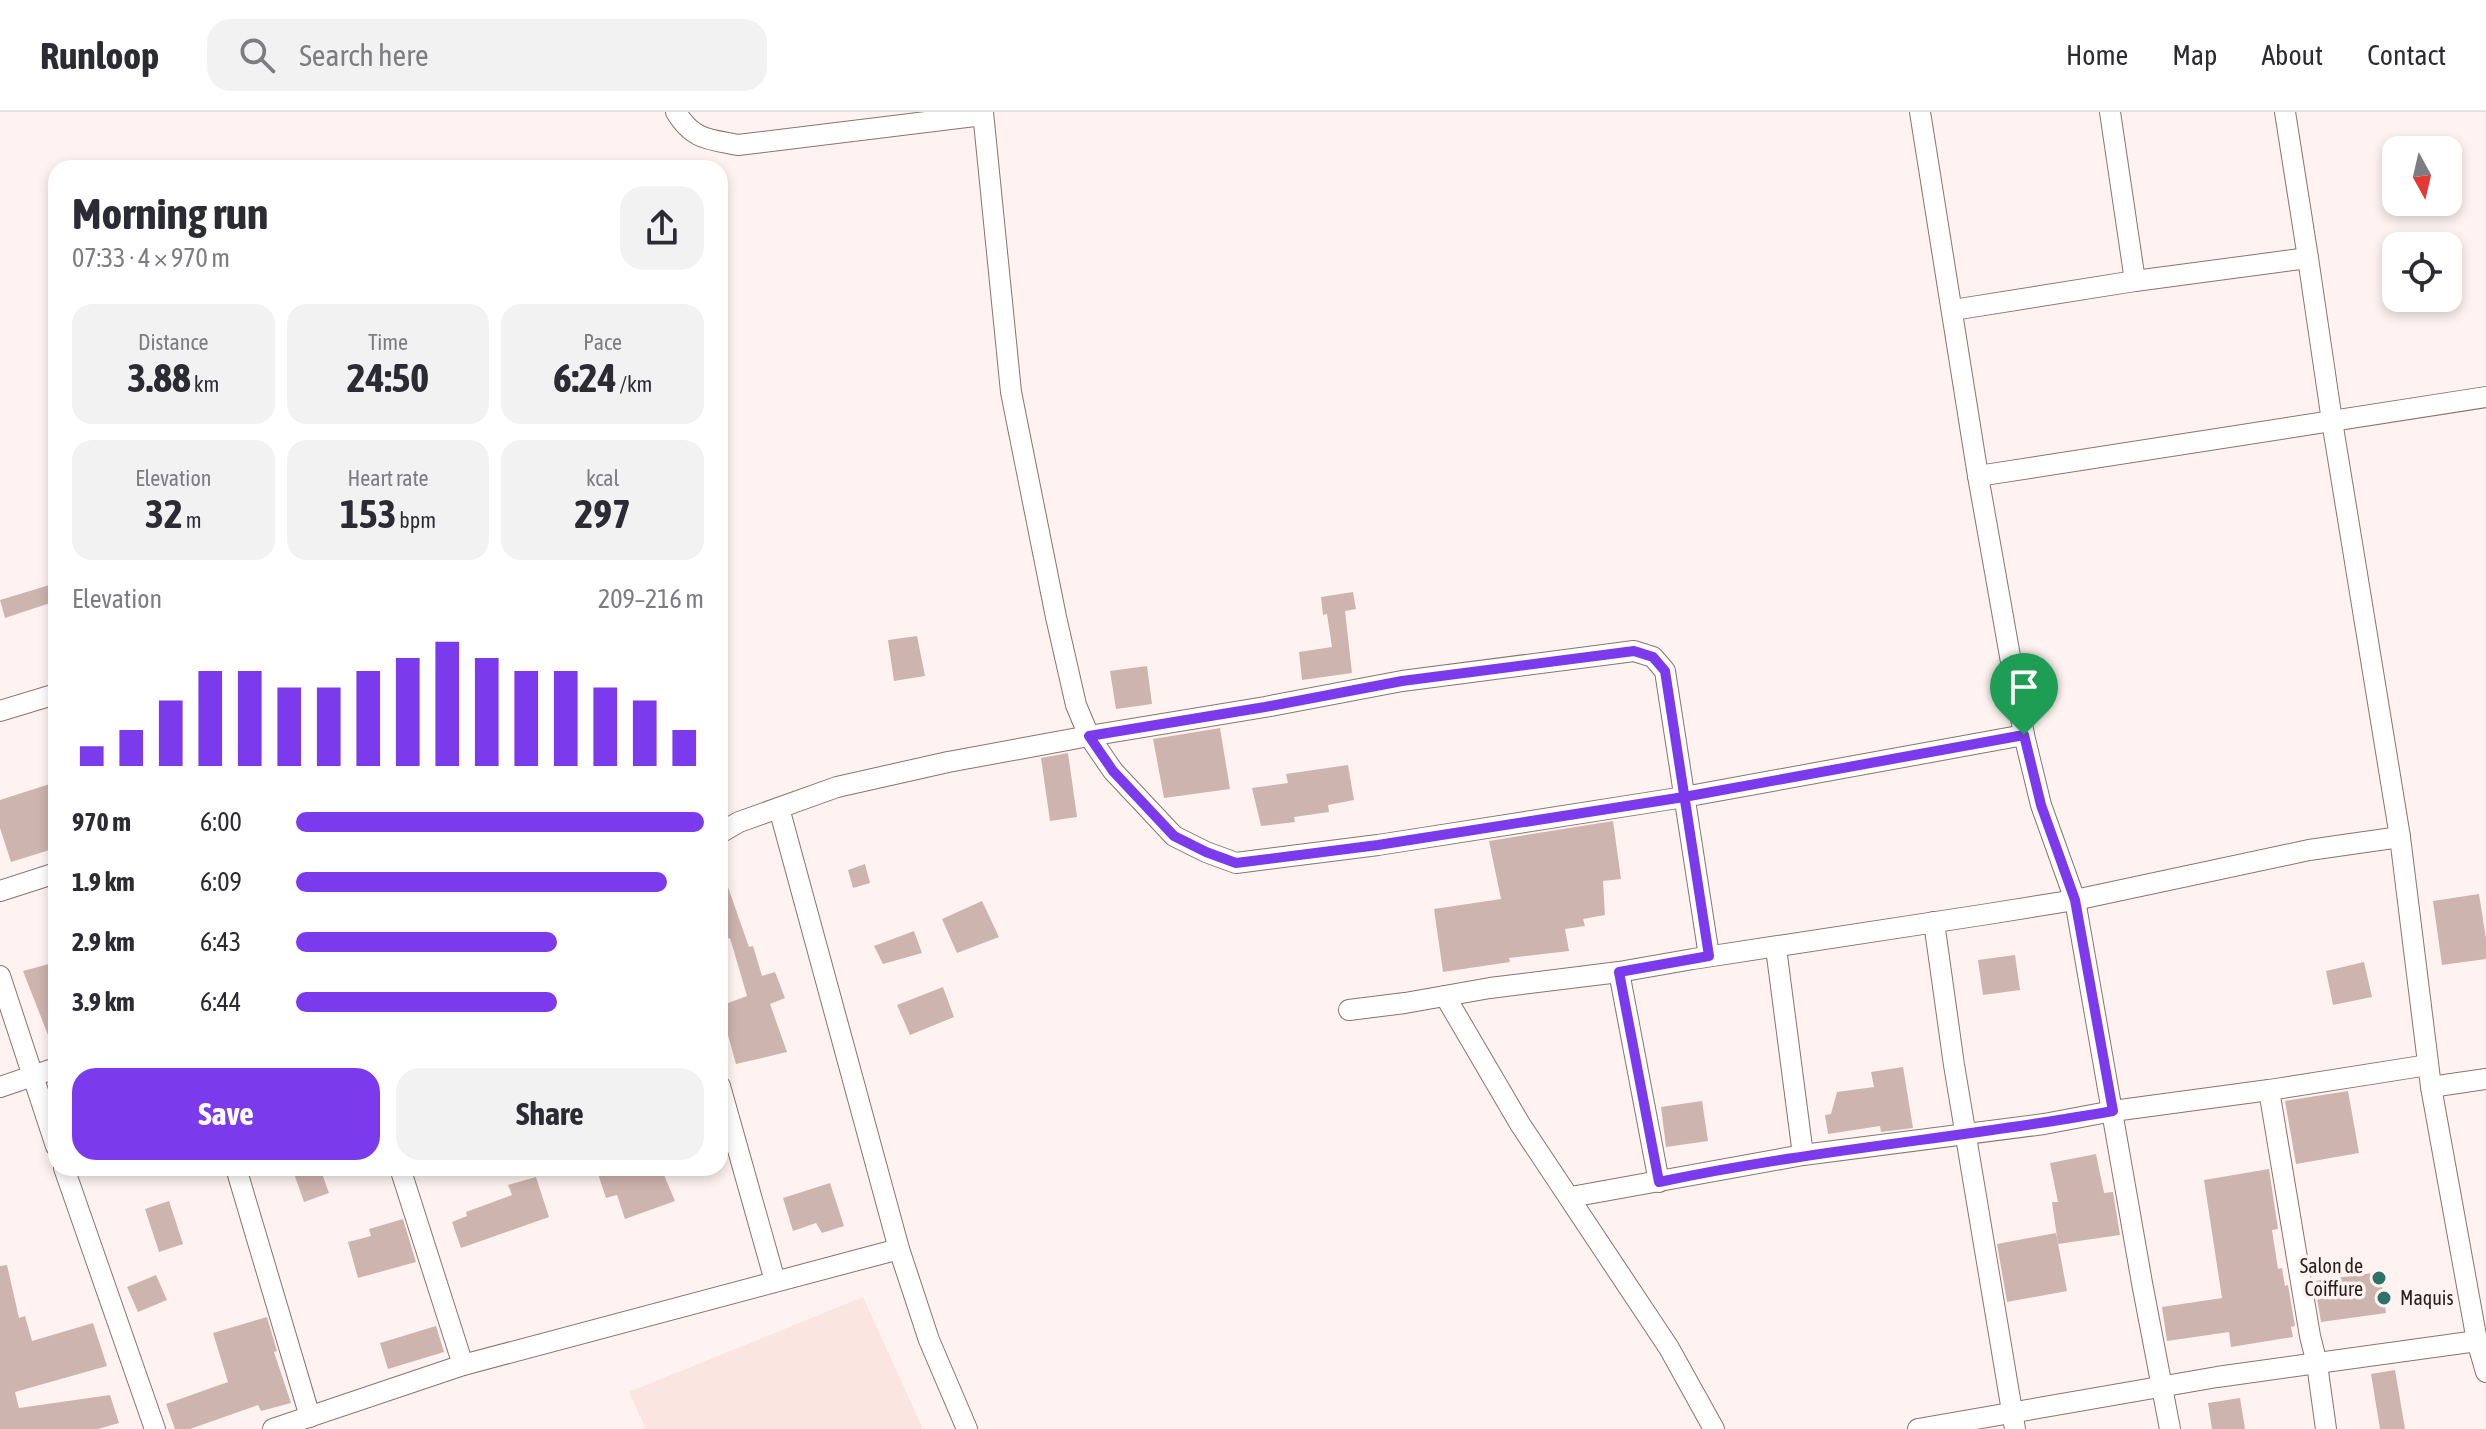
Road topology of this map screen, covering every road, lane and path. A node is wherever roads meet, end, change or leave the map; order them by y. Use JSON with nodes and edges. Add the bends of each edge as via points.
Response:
{"nodes":[{"id":1,"x":676,"y":112,"type":"edge"},
{"id":2,"x":1920,"y":112,"type":"edge"},
{"id":3,"x":2110,"y":112,"type":"edge"},
{"id":4,"x":2285,"y":112,"type":"edge"},
{"id":5,"x":983,"y":113,"type":"edge"},
{"id":6,"x":2308,"y":258,"type":"junction"},
{"id":7,"x":2135,"y":281,"type":"junction"},
{"id":8,"x":1953,"y":310,"type":"junction"},
{"id":9,"x":2486,"y":397,"type":"edge"},
{"id":10,"x":2332,"y":421,"type":"junction"},
{"id":11,"x":1978,"y":476,"type":"junction"},
{"id":12,"x":48,"y":696,"type":"edge"},
{"id":13,"x":0,"y":711,"type":"edge"},
{"id":14,"x":2024,"y":735,"type":"junction"},
{"id":15,"x":1089,"y":736,"type":"junction"},
{"id":16,"x":1684,"y":797,"type":"junction"},
{"id":17,"x":779,"y":808,"type":"junction"},
{"id":18,"x":728,"y":828,"type":"edge"},
{"id":19,"x":2400,"y":837,"type":"junction"},
{"id":20,"x":48,"y":876,"type":"edge"},
{"id":21,"x":0,"y":891,"type":"edge"},
{"id":22,"x":2075,"y":900,"type":"junction"},
{"id":23,"x":1934,"y":922,"type":"junction"},
{"id":24,"x":1776,"y":948,"type":"junction"},
{"id":25,"x":1709,"y":956,"type":"junction"},
{"id":26,"x":1619,"y":972,"type":"junction"},
{"id":27,"x":0,"y":976,"type":"edge"},
{"id":28,"x":1445,"y":996,"type":"junction"},
{"id":29,"x":1349,"y":1010,"type":"dead end"},
{"id":30,"x":2428,"y":1065,"type":"junction"},
{"id":31,"x":48,"y":1070,"type":"edge"},
{"id":32,"x":32,"y":1075,"type":"junction"},
{"id":33,"x":2486,"y":1079,"type":"edge"},
{"id":34,"x":0,"y":1087,"type":"edge"},
{"id":35,"x":2431,"y":1087,"type":"junction"},
{"id":36,"x":2269,"y":1090,"type":"junction"},
{"id":37,"x":2113,"y":1111,"type":"junction"},
{"id":38,"x":728,"y":1114,"type":"edge"},
{"id":39,"x":48,"y":1122,"type":"edge"},
{"id":40,"x":1966,"y":1135,"type":"junction"},
{"id":41,"x":1803,"y":1155,"type":"junction"},
{"id":42,"x":67,"y":1176,"type":"edge"},
{"id":43,"x":238,"y":1176,"type":"edge"},
{"id":44,"x":403,"y":1176,"type":"edge"},
{"id":45,"x":1659,"y":1182,"type":"junction"},
{"id":46,"x":1571,"y":1197,"type":"junction"},
{"id":47,"x":899,"y":1249,"type":"junction"},
{"id":48,"x":775,"y":1281,"type":"junction"},
{"id":49,"x":2477,"y":1341,"type":"junction"},
{"id":50,"x":2317,"y":1364,"type":"junction"},
{"id":51,"x":463,"y":1365,"type":"junction"},
{"id":52,"x":2486,"y":1372,"type":"edge"},
{"id":53,"x":2164,"y":1387,"type":"junction"},
{"id":54,"x":310,"y":1417,"type":"junction"},
{"id":55,"x":2014,"y":1421,"type":"edge"},
{"id":56,"x":155,"y":1429,"type":"edge"},
{"id":57,"x":273,"y":1429,"type":"edge"},
{"id":58,"x":967,"y":1429,"type":"edge"},
{"id":59,"x":1714,"y":1429,"type":"edge"},
{"id":60,"x":1918,"y":1429,"type":"edge"},
{"id":61,"x":2170,"y":1429,"type":"edge"},
{"id":62,"x":2326,"y":1429,"type":"edge"}],
"edges":[{"from":1,"to":5,"type":"street","via":[[700,138],[738,145]]},
{"from":2,"to":8,"type":"street"},
{"from":3,"to":7,"type":"street"},
{"from":4,"to":6,"type":"street"},
{"from":5,"to":15,"type":"street","via":[[1011,392],[1076,705]]},
{"from":6,"to":7,"type":"street"},
{"from":6,"to":10,"type":"street"},
{"from":7,"to":8,"type":"street"},
{"from":8,"to":11,"type":"street"},
{"from":9,"to":10,"type":"street"},
{"from":10,"to":11,"type":"street"},
{"from":10,"to":19,"type":"street"},
{"from":11,"to":14,"type":"street"},
{"from":12,"to":13,"type":"street"},
{"from":14,"to":16,"type":"street"},
{"from":14,"to":22,"type":"street","via":[[2041,805]]},
{"from":15,"to":16,"type":"street","via":[[1113,771],[1174,836],[1236,863]]},
{"from":15,"to":16,"type":"street","via":[[1402,681],[1634,651],[1653,657],[1665,671]]},
{"from":15,"to":17,"type":"street","via":[[837,787]]},
{"from":16,"to":25,"type":"street"},
{"from":17,"to":18,"type":"street"},
{"from":17,"to":47,"type":"street"},
{"from":19,"to":22,"type":"street","via":[[2309,850]]},
{"from":19,"to":30,"type":"street"},
{"from":20,"to":21,"type":"street"},
{"from":22,"to":23,"type":"street"},
{"from":22,"to":37,"type":"street"},
{"from":23,"to":24,"type":"street"},
{"from":23,"to":40,"type":"street"},
{"from":24,"to":25,"type":"street"},
{"from":24,"to":41,"type":"street"},
{"from":25,"to":26,"type":"street"},
{"from":26,"to":28,"type":"street"},
{"from":26,"to":45,"type":"street"},
{"from":27,"to":32,"type":"street"},
{"from":28,"to":29,"type":"street"},
{"from":28,"to":46,"type":"street","via":[[1520,1124]]},
{"from":30,"to":35,"type":"street"},
{"from":30,"to":36,"type":"street"},
{"from":31,"to":32,"type":"street"},
{"from":32,"to":34,"type":"street"},
{"from":32,"to":39,"type":"street"},
{"from":33,"to":35,"type":"street"},
{"from":35,"to":49,"type":"street"},
{"from":36,"to":37,"type":"street"},
{"from":36,"to":50,"type":"street"},
{"from":37,"to":40,"type":"street"},
{"from":37,"to":53,"type":"street"},
{"from":38,"to":48,"type":"street"},
{"from":40,"to":41,"type":"street"},
{"from":40,"to":55,"type":"street"},
{"from":41,"to":45,"type":"street"},
{"from":42,"to":56,"type":"street"},
{"from":43,"to":54,"type":"street"},
{"from":44,"to":51,"type":"street"},
{"from":45,"to":46,"type":"street"},
{"from":46,"to":59,"type":"street","via":[[1669,1348]]},
{"from":47,"to":48,"type":"street"},
{"from":47,"to":58,"type":"street","via":[[929,1340]]},
{"from":48,"to":51,"type":"street"},
{"from":49,"to":50,"type":"street"},
{"from":49,"to":52,"type":"street"},
{"from":50,"to":53,"type":"street"},
{"from":50,"to":62,"type":"street"},
{"from":51,"to":54,"type":"street"},
{"from":53,"to":55,"type":"street"},
{"from":53,"to":61,"type":"street"},
{"from":54,"to":57,"type":"street"},
{"from":55,"to":60,"type":"street"}]}
